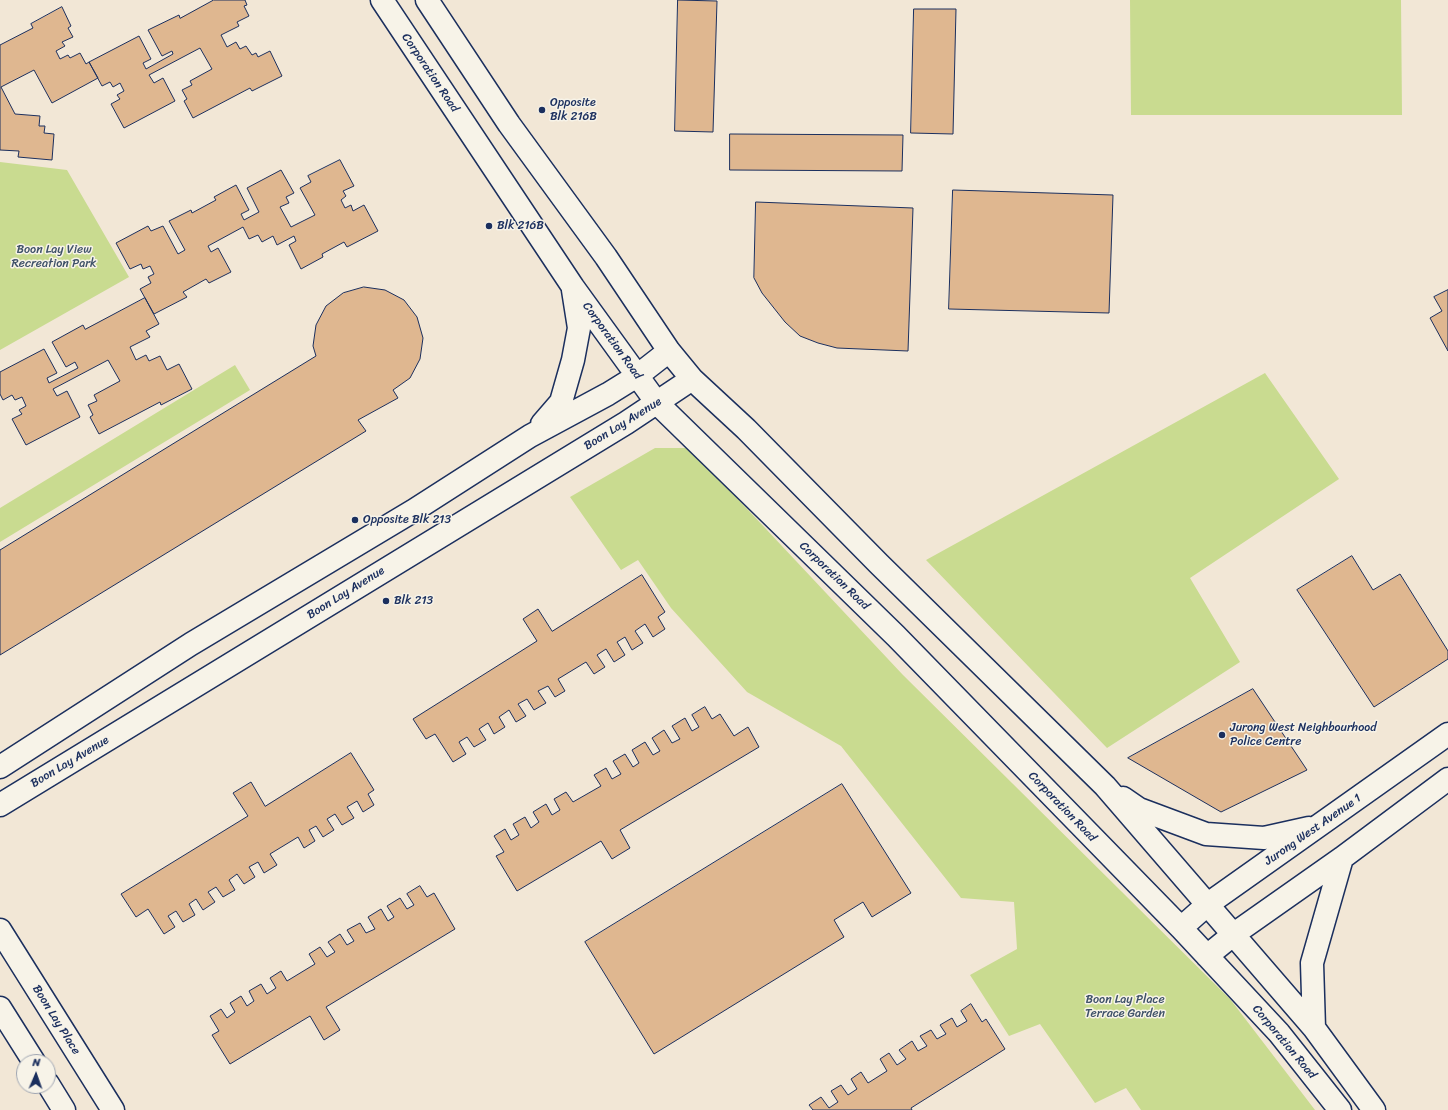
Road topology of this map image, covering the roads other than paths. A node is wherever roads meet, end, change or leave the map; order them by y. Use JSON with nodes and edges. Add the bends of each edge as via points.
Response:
{"nodes":[{"id":1,"x":382,"y":0,"type":"edge"},
{"id":2,"x":427,"y":0,"type":"edge"},
{"id":3,"x":573,"y":287,"type":"junction"},
{"id":4,"x":669,"y":350,"type":"junction"},
{"id":5,"x":637,"y":376,"type":"junction"},
{"id":6,"x":692,"y":379,"type":"junction"},
{"id":7,"x":657,"y":403,"type":"junction"},
{"id":8,"x":530,"y":436,"type":"junction"},
{"id":9,"x":1448,"y":734,"type":"edge"},
{"id":10,"x":0,"y":767,"type":"edge"},
{"id":11,"x":1448,"y":779,"type":"edge"},
{"id":12,"x":1105,"y":786,"type":"junction"},
{"id":13,"x":0,"y":805,"type":"edge"},
{"id":14,"x":1318,"y":826,"type":"junction"},
{"id":15,"x":1342,"y":858,"type":"junction"},
{"id":16,"x":1208,"y":904,"type":"junction"},
{"id":17,"x":1181,"y":928,"type":"junction"},
{"id":18,"x":0,"y":930,"type":"edge"},
{"id":19,"x":1234,"y":934,"type":"junction"},
{"id":20,"x":1207,"y":956,"type":"junction"},
{"id":21,"x":0,"y":1008,"type":"edge"},
{"id":22,"x":1314,"y":1028,"type":"junction"},
{"id":23,"x":29,"y":1054,"type":"edge"},
{"id":24,"x":54,"y":1094,"type":"edge"},
{"id":25,"x":64,"y":1110,"type":"edge"},
{"id":26,"x":113,"y":1110,"type":"edge"},
{"id":27,"x":1340,"y":1110,"type":"edge"},
{"id":28,"x":1374,"y":1110,"type":"edge"}],
"edges":[{"from":1,"to":3,"type":"main road","name":"Corporation Road"},
{"from":2,"to":4,"type":"main road","via":[[509,124]]},
{"from":3,"to":5,"type":"main road","name":"Corporation Road"},
{"from":3,"to":8,"type":"main road","via":[[579,328],[561,402]]},
{"from":4,"to":5,"type":"main road"},
{"from":4,"to":6,"type":"main road"},
{"from":5,"to":7,"type":"main road","name":"Corporation Road"},
{"from":5,"to":8,"type":"main road"},
{"from":6,"to":7,"type":"main road","name":"Boon Lay Avenue"},
{"from":6,"to":12,"type":"main road","via":[[746,429]]},
{"from":7,"to":13,"type":"main road","name":"Boon Lay Avenue"},
{"from":7,"to":17,"type":"main road","name":"Corporation Road","via":[[896,636]]},
{"from":8,"to":10,"type":"main road","via":[[413,511],[191,644]]},
{"from":9,"to":14,"type":"main road","name":"Jurong West Avenue 1"},
{"from":11,"to":15,"type":"main road"},
{"from":12,"to":14,"type":"main road","via":[[1139,809],[1206,834],[1264,838]]},
{"from":12,"to":16,"type":"main road"},
{"from":14,"to":16,"type":"main road","name":"Jurong West Avenue 1"},
{"from":15,"to":19,"type":"main road"},
{"from":15,"to":22,"type":"main road","via":[[1312,963]]},
{"from":16,"to":17,"type":"main road","name":"Jurong West Avenue 1"},
{"from":16,"to":19,"type":"main road"},
{"from":17,"to":20,"type":"main road","name":"Corporation Road"},
{"from":18,"to":26,"type":"main road","name":"Boon Lay Place"},
{"from":19,"to":20,"type":"main road"},
{"from":19,"to":22,"type":"main road"},
{"from":20,"to":27,"type":"main road","name":"Corporation Road","via":[[1278,1033]]},
{"from":21,"to":23,"type":"main road"},
{"from":22,"to":28,"type":"main road"},
{"from":24,"to":25,"type":"main road"}]}
